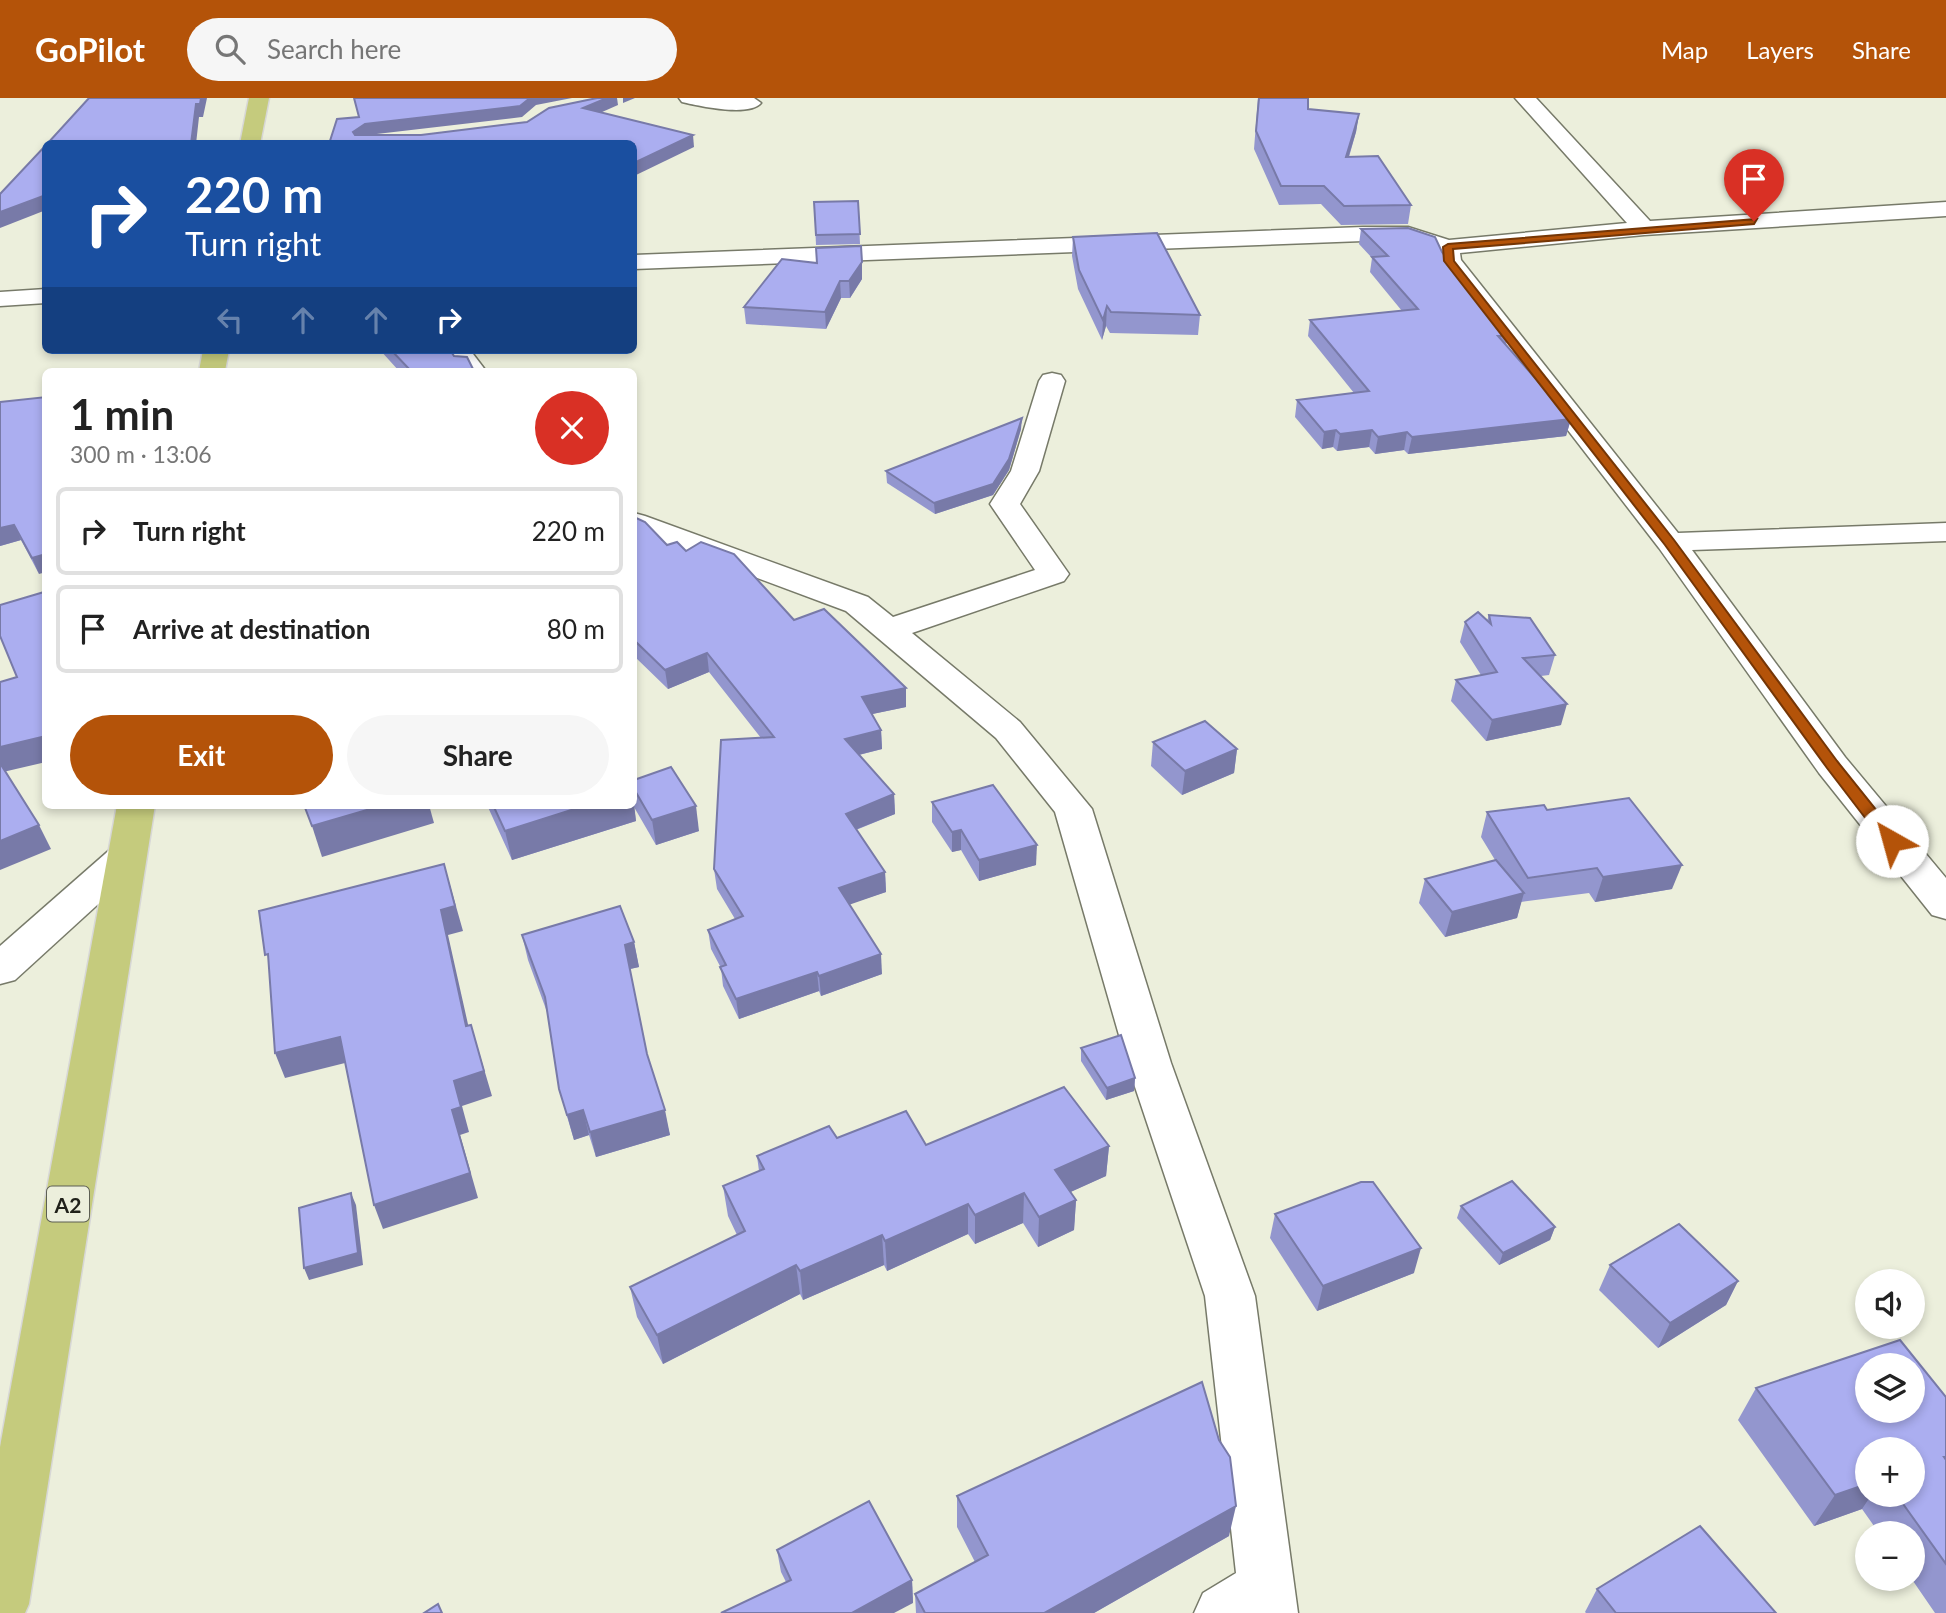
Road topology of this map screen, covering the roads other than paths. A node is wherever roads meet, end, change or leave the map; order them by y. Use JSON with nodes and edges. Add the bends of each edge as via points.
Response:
{"nodes":[{"id":1,"x":259,"y":98,"type":"edge"},
{"id":2,"x":689,"y":98,"type":"edge"},
{"id":3,"x":1525,"y":98,"type":"edge"},
{"id":4,"x":751,"y":103,"type":"dead end"},
{"id":5,"x":251,"y":140,"type":"edge"},
{"id":6,"x":1946,"y":209,"type":"edge"},
{"id":7,"x":1644,"y":228,"type":"junction"},
{"id":8,"x":1448,"y":247,"type":"junction"},
{"id":9,"x":637,"y":262,"type":"edge"},
{"id":10,"x":42,"y":296,"type":"edge"},
{"id":11,"x":0,"y":299,"type":"edge"},
{"id":12,"x":460,"y":354,"type":"edge"},
{"id":13,"x":471,"y":368,"type":"edge"},
{"id":14,"x":1052,"y":381,"type":"dead end"},
{"id":15,"x":637,"y":523,"type":"edge"},
{"id":16,"x":1946,"y":532,"type":"edge"},
{"id":17,"x":1670,"y":542,"type":"junction"},
{"id":18,"x":888,"y":630,"type":"junction"},
{"id":19,"x":135,"y":809,"type":"edge"},
{"id":20,"x":127,"y":856,"type":"junction"},
{"id":21,"x":1946,"y":905,"type":"edge"},
{"id":22,"x":0,"y":969,"type":"edge"},
{"id":23,"x":0,"y":1604,"type":"edge"},
{"id":24,"x":1253,"y":1604,"type":"edge"}],
"edges":[{"from":1,"to":5,"type":"main road"},
{"from":2,"to":4,"type":"street"},
{"from":3,"to":7,"type":"street"},
{"from":6,"to":7,"type":"street"},
{"from":7,"to":8,"type":"street"},
{"from":8,"to":9,"type":"street","via":[[1408,234],[1363,234]]},
{"from":8,"to":17,"type":"street","via":[[1449,261]]},
{"from":10,"to":11,"type":"street"},
{"from":12,"to":13,"type":"street"},
{"from":14,"to":18,"type":"street","via":[[1025,471],[1005,504],[1053,574]]},
{"from":15,"to":18,"type":"street","via":[[857,604]]},
{"from":16,"to":17,"type":"street"},
{"from":17,"to":21,"type":"street","via":[[1832,765]]},
{"from":18,"to":24,"type":"street","via":[[1008,730],[1073,810],[1149,1063],[1230,1296]]},
{"from":19,"to":20,"type":"main road","number":"A2"},
{"from":20,"to":22,"type":"street"},
{"from":20,"to":23,"type":"main road","number":"A2"}]}
